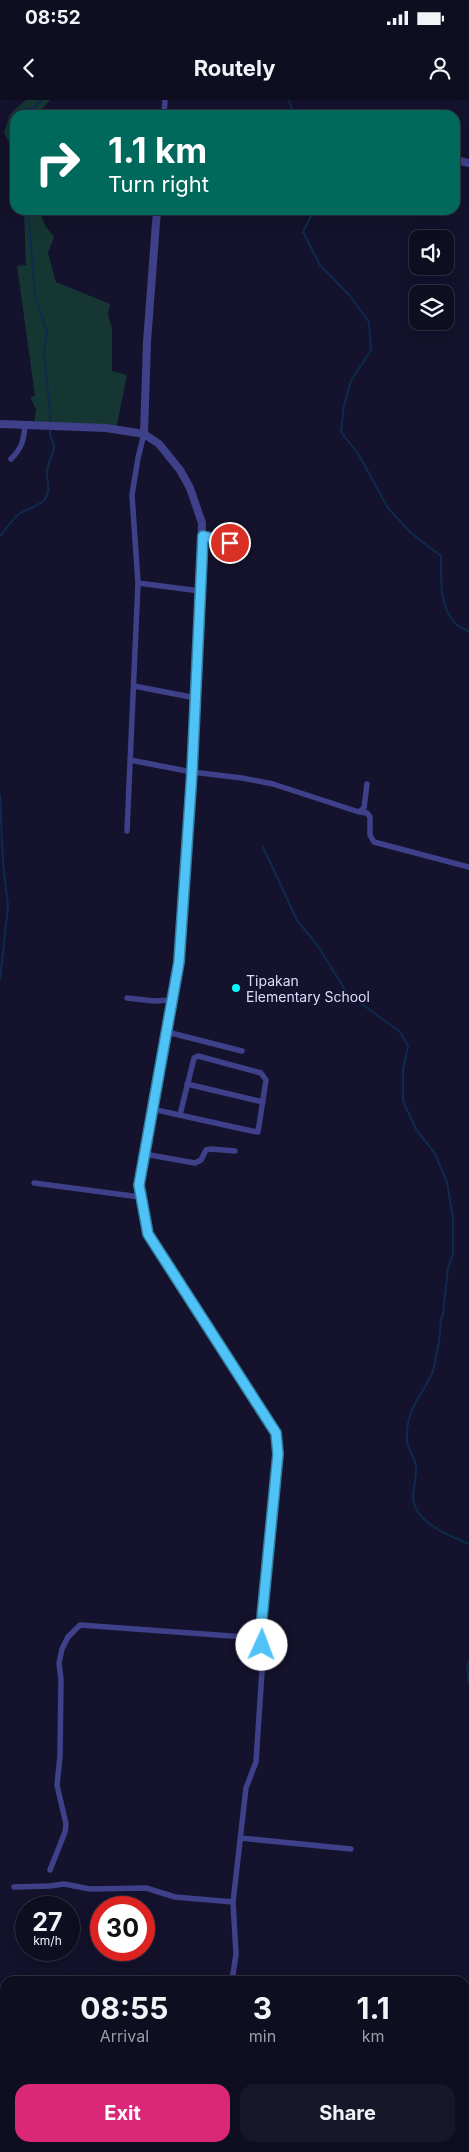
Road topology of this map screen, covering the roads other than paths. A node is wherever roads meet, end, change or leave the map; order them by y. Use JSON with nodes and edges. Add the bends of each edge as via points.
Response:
{"nodes":[{"id":1,"x":157,"y":215,"type":"edge"},
{"id":2,"x":0,"y":424,"type":"edge"},
{"id":3,"x":25,"y":424,"type":"junction"},
{"id":4,"x":144,"y":434,"type":"junction"},
{"id":5,"x":11,"y":459,"type":"dead end"},
{"id":6,"x":203,"y":536,"type":"junction"},
{"id":7,"x":243,"y":547,"type":"dead end"},
{"id":8,"x":138,"y":583,"type":"junction"},
{"id":9,"x":200,"y":591,"type":"junction"},
{"id":10,"x":134,"y":686,"type":"junction"},
{"id":11,"x":196,"y":698,"type":"junction"},
{"id":12,"x":130,"y":760,"type":"junction"},
{"id":13,"x":192,"y":772,"type":"junction"},
{"id":14,"x":367,"y":784,"type":"dead end"},
{"id":15,"x":359,"y":812,"type":"junction"},
{"id":16,"x":128,"y":831,"type":"dead end"},
{"id":17,"x":469,"y":867,"type":"edge"},
{"id":18,"x":127,"y":998,"type":"dead end"},
{"id":19,"x":172,"y":1000,"type":"junction"},
{"id":20,"x":167,"y":1032,"type":"junction"},
{"id":21,"x":242,"y":1051,"type":"dead end"},
{"id":22,"x":187,"y":1084,"type":"junction"},
{"id":23,"x":263,"y":1102,"type":"junction"},
{"id":24,"x":152,"y":1109,"type":"junction"},
{"id":25,"x":180,"y":1115,"type":"junction"},
{"id":26,"x":235,"y":1151,"type":"dead end"},
{"id":27,"x":144,"y":1154,"type":"junction"},
{"id":28,"x":34,"y":1182,"type":"dead end"},
{"id":29,"x":140,"y":1197,"type":"junction"},
{"id":30,"x":260,"y":1638,"type":"junction"},
{"id":31,"x":240,"y":1838,"type":"junction"},
{"id":32,"x":351,"y":1849,"type":"dead end"},
{"id":33,"x":50,"y":1870,"type":"dead end"},
{"id":34,"x":14,"y":1886,"type":"dead end"},
{"id":35,"x":233,"y":1902,"type":"junction"},
{"id":36,"x":233,"y":1976,"type":"edge"}],
"edges":[{"from":1,"to":4,"type":"street"},
{"from":2,"to":3,"type":"street"},
{"from":3,"to":4,"type":"street","via":[[106,428]]},
{"from":3,"to":5,"type":"street","via":[[23,444]]},
{"from":4,"to":6,"type":"street","via":[[159,444],[180,470],[197,508]]},
{"from":4,"to":8,"type":"street","via":[[132,495]]},
{"from":6,"to":7,"type":"street"},
{"from":6,"to":9,"type":"street"},
{"from":8,"to":9,"type":"street"},
{"from":8,"to":10,"type":"street"},
{"from":9,"to":11,"type":"street"},
{"from":10,"to":11,"type":"street"},
{"from":10,"to":12,"type":"street"},
{"from":11,"to":13,"type":"street"},
{"from":12,"to":13,"type":"street"},
{"from":12,"to":16,"type":"street"},
{"from":13,"to":15,"type":"street","via":[[272,784]]},
{"from":13,"to":19,"type":"street","via":[[179,962]]},
{"from":14,"to":15,"type":"street","via":[[364,808]]},
{"from":15,"to":17,"type":"street","via":[[370,817],[370,835],[374,842]]},
{"from":18,"to":19,"type":"street"},
{"from":19,"to":20,"type":"street"},
{"from":20,"to":21,"type":"street"},
{"from":20,"to":24,"type":"street"},
{"from":22,"to":23,"type":"street"},
{"from":22,"to":23,"type":"street","via":[[194,1058],[198,1056],[261,1073],[266,1080]]},
{"from":22,"to":25,"type":"street"},
{"from":23,"to":25,"type":"street","via":[[258,1132]]},
{"from":24,"to":25,"type":"street"},
{"from":24,"to":27,"type":"street"},
{"from":26,"to":27,"type":"street","via":[[206,1150],[195,1163]]},
{"from":27,"to":29,"type":"street"},
{"from":28,"to":29,"type":"street"},
{"from":29,"to":30,"type":"street","via":[[148,1234],[276,1433],[278,1454]]},
{"from":30,"to":31,"type":"street","via":[[262,1671],[256,1762],[246,1788]]},
{"from":30,"to":33,"type":"street","via":[[80,1625],[72,1631],[59,1663],[60,1756],[57,1785],[66,1824]]},
{"from":31,"to":32,"type":"street"},
{"from":31,"to":35,"type":"street"},
{"from":34,"to":35,"type":"street","via":[[64,1884],[90,1889],[146,1888],[175,1897]]},
{"from":35,"to":36,"type":"street","via":[[236,1954]]}]}
